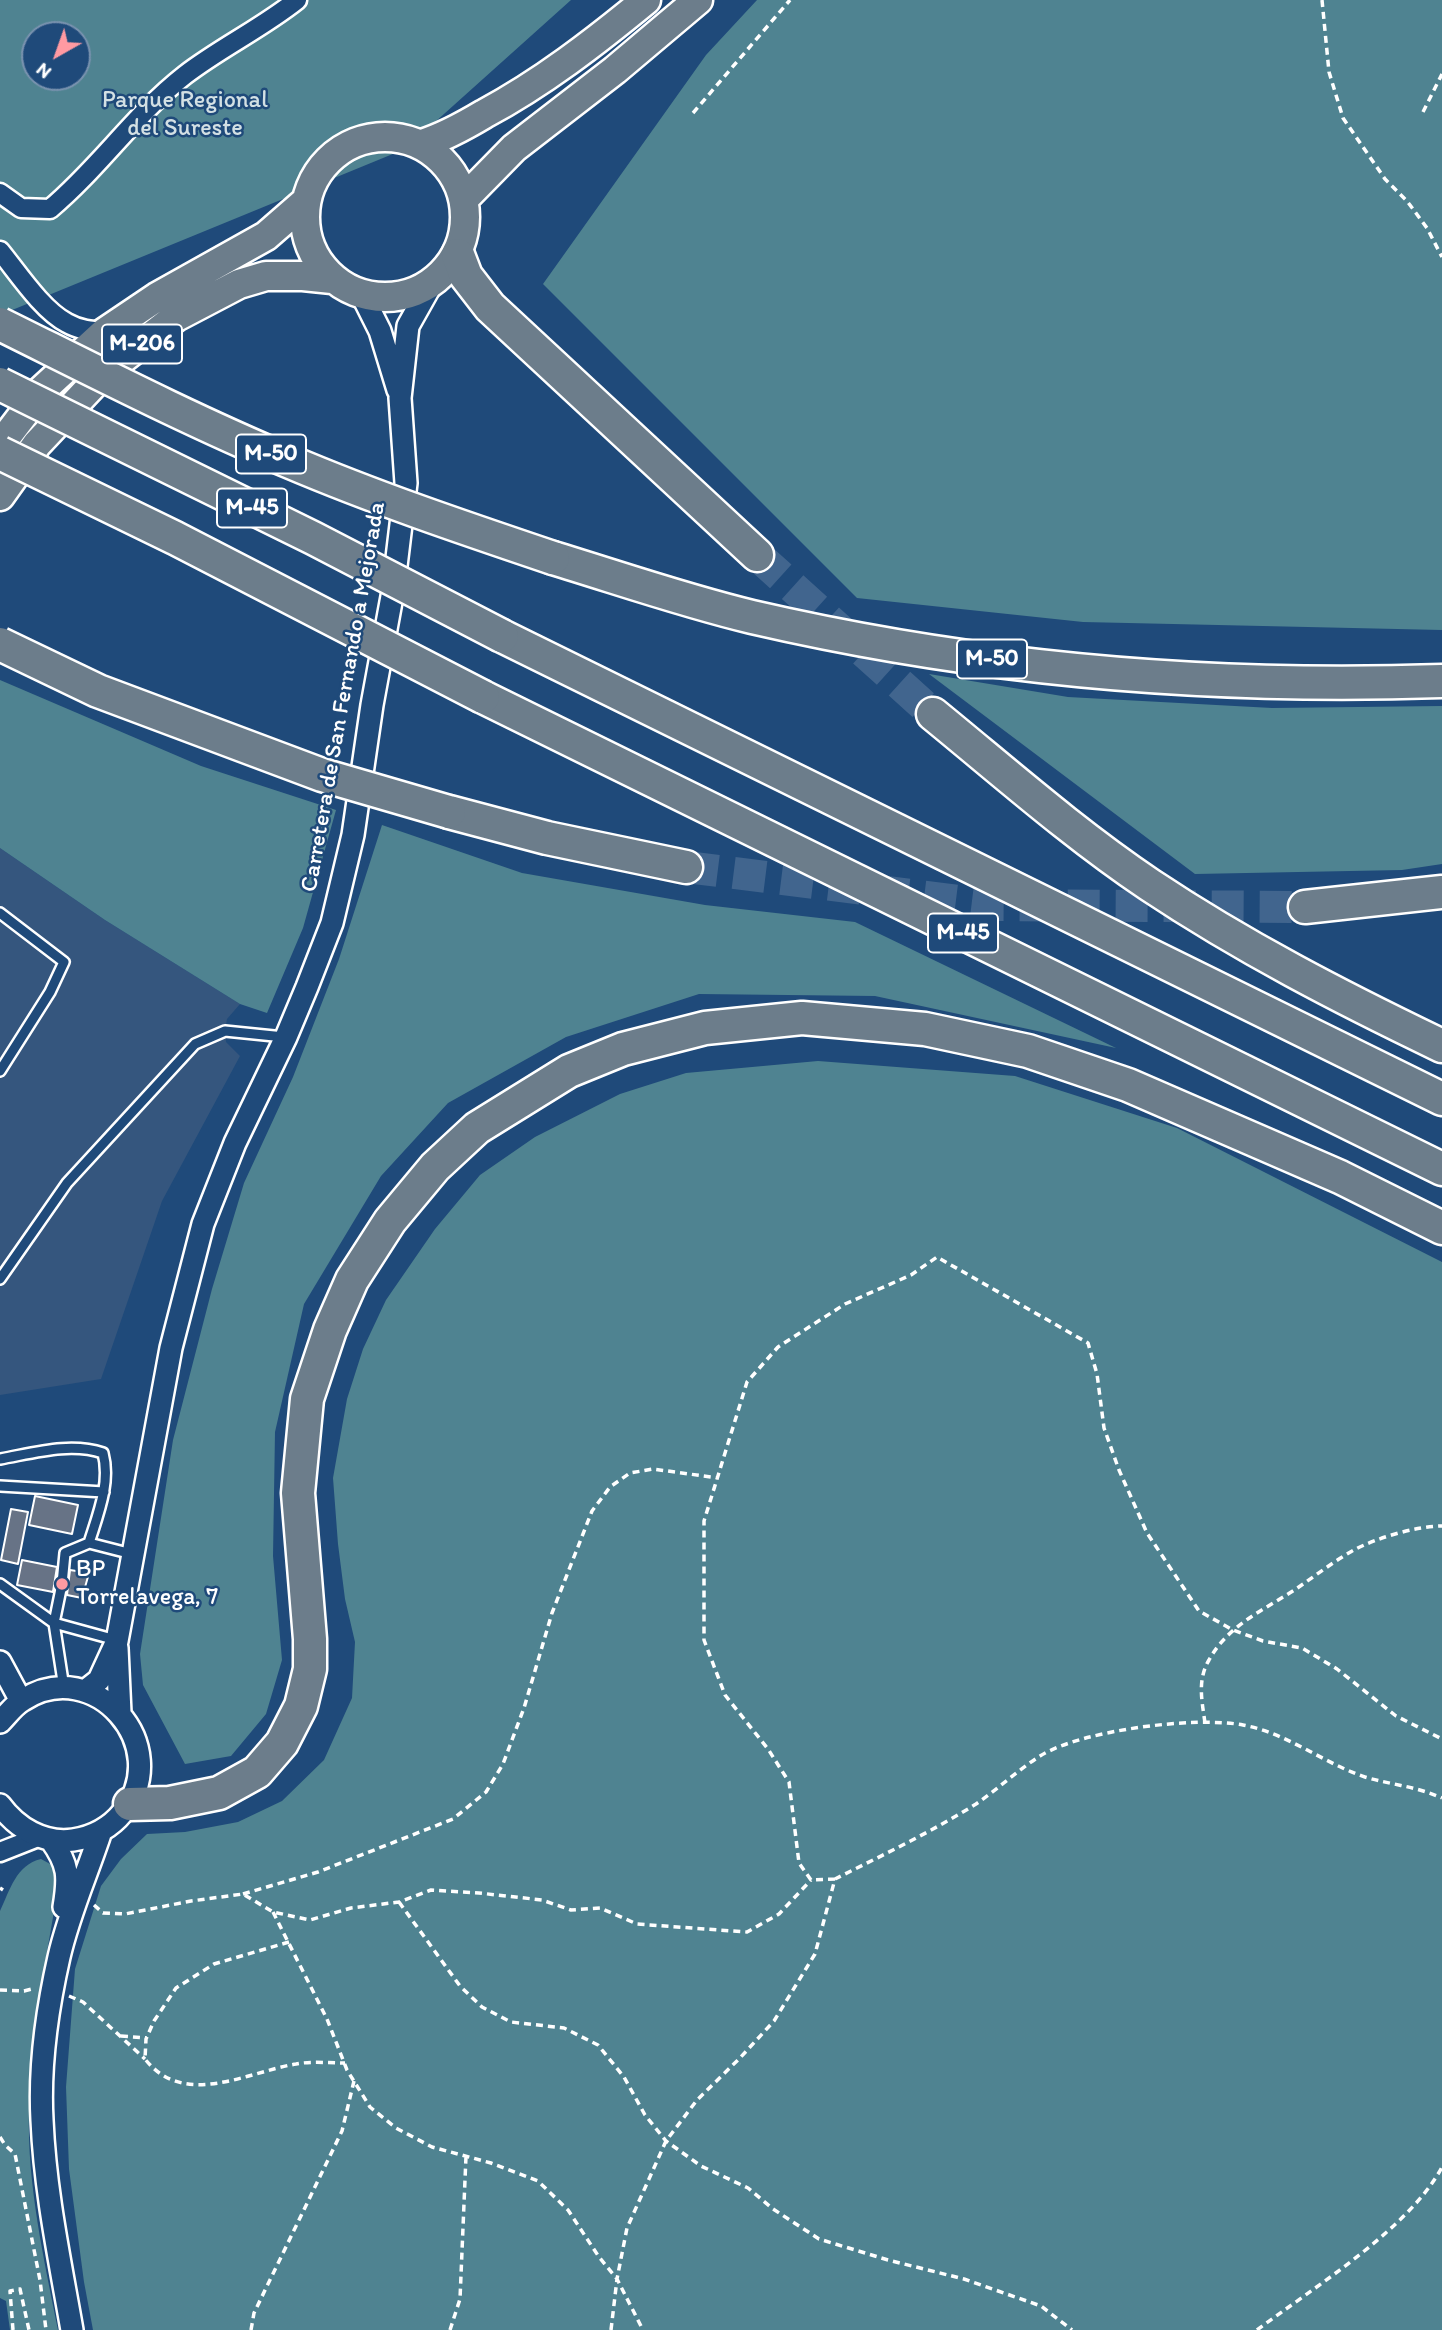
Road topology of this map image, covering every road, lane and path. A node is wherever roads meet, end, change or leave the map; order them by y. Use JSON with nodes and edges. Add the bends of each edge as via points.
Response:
{"nodes":[{"id":1,"x":297,"y":0,"type":"edge"},
{"id":2,"x":646,"y":0,"type":"edge"},
{"id":3,"x":698,"y":0,"type":"edge"},
{"id":4,"x":790,"y":0,"type":"edge"},
{"id":5,"x":1322,"y":0,"type":"edge"},
{"id":6,"x":1442,"y":74,"type":"edge"},
{"id":7,"x":1423,"y":112,"type":"dead end"},
{"id":8,"x":693,"y":113,"type":"dead end"},
{"id":9,"x":422,"y":144,"type":"junction"},
{"id":10,"x":0,"y":193,"type":"edge"},
{"id":11,"x":465,"y":198,"type":"junction"},
{"id":12,"x":305,"y":202,"type":"junction"},
{"id":13,"x":0,"y":251,"type":"edge"},
{"id":14,"x":458,"y":255,"type":"junction"},
{"id":15,"x":1442,"y":257,"type":"edge"},
{"id":16,"x":332,"y":279,"type":"junction"},
{"id":17,"x":431,"y":285,"type":"junction"},
{"id":18,"x":362,"y":295,"type":"junction"},
{"id":19,"x":42,"y":302,"type":"junction"},
{"id":20,"x":0,"y":324,"type":"edge"},
{"id":21,"x":105,"y":332,"type":"junction"},
{"id":22,"x":0,"y":384,"type":"edge"},
{"id":23,"x":42,"y":390,"type":"junction"},
{"id":24,"x":400,"y":398,"type":"junction"},
{"id":25,"x":0,"y":445,"type":"edge"},
{"id":26,"x":0,"y":453,"type":"edge"},
{"id":27,"x":0,"y":496,"type":"edge"},
{"id":28,"x":757,"y":555,"type":"tunnel mouth"},
{"id":29,"x":0,"y":644,"type":"edge"},
{"id":30,"x":1442,"y":681,"type":"edge"},
{"id":31,"x":933,"y":714,"type":"tunnel mouth"},
{"id":32,"x":686,"y":867,"type":"tunnel mouth"},
{"id":33,"x":1442,"y":892,"type":"edge"},
{"id":34,"x":1305,"y":907,"type":"tunnel mouth"},
{"id":35,"x":0,"y":913,"type":"edge"},
{"id":36,"x":286,"y":1037,"type":"junction"},
{"id":37,"x":1442,"y":1046,"type":"edge"},
{"id":38,"x":0,"y":1070,"type":"edge"},
{"id":39,"x":1442,"y":1099,"type":"edge"},
{"id":40,"x":1442,"y":1170,"type":"edge"},
{"id":41,"x":1442,"y":1228,"type":"edge"},
{"id":42,"x":0,"y":1279,"type":"edge"},
{"id":43,"x":0,"y":1459,"type":"edge"},
{"id":44,"x":718,"y":1478,"type":"junction"},
{"id":45,"x":0,"y":1486,"type":"edge"},
{"id":46,"x":104,"y":1492,"type":"junction"},
{"id":47,"x":1442,"y":1526,"type":"edge"},
{"id":48,"x":89,"y":1543,"type":"junction"},
{"id":49,"x":132,"y":1554,"type":"junction"},
{"id":50,"x":0,"y":1584,"type":"edge"},
{"id":51,"x":54,"y":1623,"type":"junction"},
{"id":52,"x":1233,"y":1630,"type":"junction"},
{"id":53,"x":117,"y":1641,"type":"junction"},
{"id":54,"x":0,"y":1661,"type":"edge"},
{"id":55,"x":75,"y":1689,"type":"junction"},
{"id":56,"x":21,"y":1701,"type":"junction"},
{"id":57,"x":120,"y":1713,"type":"junction"},
{"id":58,"x":0,"y":1722,"type":"edge"},
{"id":59,"x":1205,"y":1723,"type":"junction"},
{"id":60,"x":1442,"y":1739,"type":"edge"},
{"id":61,"x":1442,"y":1798,"type":"edge"},
{"id":62,"x":130,"y":1804,"type":"junction"},
{"id":63,"x":0,"y":1805,"type":"edge"},
{"id":64,"x":101,"y":1831,"type":"junction"},
{"id":65,"x":45,"y":1838,"type":"junction"},
{"id":66,"x":0,"y":1852,"type":"edge"},
{"id":67,"x":835,"y":1879,"type":"junction"},
{"id":68,"x":811,"y":1880,"type":"junction"},
{"id":69,"x":78,"y":1892,"type":"junction"},
{"id":70,"x":243,"y":1894,"type":"junction"},
{"id":71,"x":399,"y":1902,"type":"junction"},
{"id":72,"x":273,"y":1912,"type":"junction"},
{"id":73,"x":289,"y":1942,"type":"junction"},
{"id":74,"x":59,"y":1956,"type":"junction"},
{"id":75,"x":0,"y":1990,"type":"edge"},
{"id":76,"x":41,"y":1990,"type":"dead end"},
{"id":77,"x":64,"y":1995,"type":"dead end"},
{"id":78,"x":119,"y":2036,"type":"junction"},
{"id":79,"x":147,"y":2038,"type":"junction"},
{"id":80,"x":145,"y":2059,"type":"junction"},
{"id":81,"x":345,"y":2063,"type":"junction"},
{"id":82,"x":354,"y":2081,"type":"junction"},
{"id":83,"x":0,"y":2137,"type":"edge"},
{"id":84,"x":666,"y":2141,"type":"junction"},
{"id":85,"x":466,"y":2156,"type":"junction"},
{"id":86,"x":1442,"y":2167,"type":"edge"},
{"id":87,"x":617,"y":2279,"type":"junction"},
{"id":88,"x":13,"y":2330,"type":"edge"},
{"id":89,"x":29,"y":2330,"type":"edge"},
{"id":90,"x":46,"y":2330,"type":"edge"},
{"id":91,"x":72,"y":2330,"type":"edge"},
{"id":92,"x":251,"y":2330,"type":"edge"},
{"id":93,"x":450,"y":2330,"type":"edge"},
{"id":94,"x":611,"y":2330,"type":"edge"},
{"id":95,"x":643,"y":2330,"type":"edge"},
{"id":96,"x":1072,"y":2330,"type":"edge"},
{"id":97,"x":1257,"y":2330,"type":"edge"}],
"edges":[{"from":1,"to":10,"type":"street","via":[[185,76],[50,209],[21,208]]},
{"from":2,"to":9,"type":"main road","via":[[511,100]]},
{"from":3,"to":11,"type":"main road","via":[[513,148]]},
{"from":4,"to":8,"type":"path"},
{"from":5,"to":15,"type":"path","via":[[1329,72],[1343,118],[1385,179],[1427,228]]},
{"from":6,"to":7,"type":"path"},
{"from":9,"to":11,"type":"main road","number":"M-206","via":[[452,170]]},
{"from":9,"to":12,"type":"main road","number":"M-206","via":[[383,136],[352,142],[323,164]]},
{"from":11,"to":14,"type":"main road","number":"M-206","via":[[466,229]]},
{"from":12,"to":16,"type":"main road","number":"M-206","via":[[306,237]]},
{"from":12,"to":21,"type":"main road","number":"M-206","via":[[266,236]]},
{"from":13,"to":19,"type":"street"},
{"from":14,"to":17,"type":"main road","number":"M-206"},
{"from":14,"to":28,"type":"highway","via":[[466,276],[490,307]]},
{"from":16,"to":18,"type":"main road","number":"M-206"},
{"from":16,"to":27,"type":"main road","number":"M-206","via":[[266,276],[239,284],[176,317],[104,373],[37,444]]},
{"from":17,"to":18,"type":"main road","number":"M-206","via":[[396,298]]},
{"from":17,"to":24,"type":"street","via":[[408,326]]},
{"from":18,"to":24,"type":"street","via":[[380,331]]},
{"from":19,"to":21,"type":"street","via":[[66,323]]},
{"from":19,"to":23,"type":"street","via":[[53,330],[54,353]]},
{"from":20,"to":30,"type":"highway","number":"M-50","bridge":true,"via":[[163,405],[427,516],[750,616],[903,646],[1046,666],[1195,679],[1343,684]]},
{"from":21,"to":23,"type":"main road","number":"M-206"},
{"from":22,"to":39,"type":"highway","number":"M-45","bridge":true},
{"from":23,"to":25,"type":"main road","number":"M-206"},
{"from":24,"to":36,"type":"street","name":"Carretera de San Fernando a Mejorada","via":[[407,483],[352,835],[331,923]]},
{"from":26,"to":40,"type":"highway","number":"M-45","bridge":true},
{"from":29,"to":32,"type":"highway","bridge":true,"via":[[98,691],[297,766],[449,813]]},
{"from":31,"to":37,"type":"highway","via":[[1048,809],[1149,884],[1247,945]]},
{"from":33,"to":34,"type":"highway"},
{"from":35,"to":38,"type":"lane","via":[[64,962]]},
{"from":36,"to":42,"type":"lane","via":[[225,1031],[195,1044],[67,1183]]},
{"from":36,"to":49,"type":"street","name":"Carretera de San Fernando a Mejorada","via":[[235,1143],[203,1224],[171,1348]]},
{"from":41,"to":62,"type":"highway","via":[[1340,1177],[1128,1085],[1028,1051],[925,1029],[802,1018],[705,1028],[623,1049],[569,1071],[477,1128],[435,1167],[377,1240],[330,1329],[307,1399],[298,1493],[310,1669],[301,1706],[282,1743],[257,1772],[219,1793],[170,1803]]},
{"from":43,"to":46,"type":"lane","via":[[87,1447],[103,1453],[108,1469]]},
{"from":44,"to":52,"type":"path","via":[[747,1382],[778,1348],[845,1304],[911,1275],[937,1258],[1088,1343],[1104,1428],[1147,1533],[1199,1611]]},
{"from":44,"to":68,"type":"path","via":[[705,1521],[704,1640],[725,1695],[789,1782],[799,1863]]},
{"from":44,"to":70,"type":"path","via":[[653,1469],[630,1473],[610,1487],[592,1511],[552,1613],[524,1708],[486,1793],[453,1819],[318,1872]]},
{"from":45,"to":46,"type":"lane"},
{"from":46,"to":48,"type":"lane"},
{"from":47,"to":52,"type":"path","via":[[1355,1549]]},
{"from":48,"to":49,"type":"lane"},
{"from":48,"to":51,"type":"lane","via":[[65,1553]]},
{"from":49,"to":53,"type":"street","name":"Carretera de San Fernando a Mejorada"},
{"from":50,"to":51,"type":"lane"},
{"from":51,"to":53,"type":"lane"},
{"from":51,"to":55,"type":"lane"},
{"from":52,"to":59,"type":"path","via":[[1208,1660],[1200,1685]]},
{"from":52,"to":60,"type":"path","via":[[1302,1648],[1396,1717]]},
{"from":53,"to":55,"type":"street","via":[[99,1679]]},
{"from":53,"to":57,"type":"street"},
{"from":54,"to":56,"type":"street"},
{"from":55,"to":56,"type":"street","via":[[36,1693]]},
{"from":55,"to":57,"type":"street","via":[[104,1700]]},
{"from":56,"to":58,"type":"street"},
{"from":57,"to":62,"type":"street","via":[[131,1729],[140,1759]]},
{"from":59,"to":61,"type":"path","via":[[1243,1725],[1365,1777],[1420,1788]]},
{"from":59,"to":67,"type":"path","via":[[1089,1736],[1042,1755],[976,1803]]},
{"from":62,"to":64,"type":"street"},
{"from":63,"to":65,"type":"street","via":[[15,1823]]},
{"from":64,"to":65,"type":"street","via":[[65,1841]]},
{"from":64,"to":69,"type":"street"},
{"from":65,"to":66,"type":"street"},
{"from":65,"to":74,"type":"street","via":[[63,1857],[68,1873]]},
{"from":67,"to":68,"type":"path"},
{"from":67,"to":84,"type":"path","via":[[815,1954],[774,2021],[697,2100]]},
{"from":68,"to":71,"type":"path","via":[[779,1914],[747,1933],[637,1924],[600,1908],[571,1910],[542,1900],[479,1893],[431,1890]]},
{"from":69,"to":70,"type":"path","via":[[103,1913],[125,1914]]},
{"from":69,"to":74,"type":"street"},
{"from":70,"to":72,"type":"path"},
{"from":71,"to":72,"type":"path","via":[[351,1908],[310,1920]]},
{"from":71,"to":84,"type":"path","via":[[460,1986],[482,2007],[511,2022],[564,2028],[598,2045]]},
{"from":72,"to":73,"type":"path"},
{"from":73,"to":79,"type":"path","via":[[214,1964],[176,1988]]},
{"from":73,"to":81,"type":"path"},
{"from":74,"to":91,"type":"street","via":[[45,2032],[41,2119]]},
{"from":75,"to":76,"type":"path"},
{"from":77,"to":78,"type":"path","via":[[83,2002]]},
{"from":78,"to":79,"type":"path"},
{"from":78,"to":80,"type":"path"},
{"from":79,"to":80,"type":"path"},
{"from":80,"to":81,"type":"path","via":[[155,2072],[172,2081],[208,2084],[297,2063]]},
{"from":81,"to":82,"type":"path"},
{"from":82,"to":85,"type":"path","via":[[370,2107],[396,2128],[432,2147]]},
{"from":82,"to":92,"type":"path","via":[[342,2132],[254,2313]]},
{"from":83,"to":90,"type":"path","via":[[15,2154]]},
{"from":84,"to":87,"type":"path","via":[[627,2228]]},
{"from":84,"to":96,"type":"path","via":[[701,2166],[748,2188],[819,2239],[964,2279],[1041,2306]]},
{"from":85,"to":87,"type":"path","via":[[538,2181],[568,2210]]},
{"from":85,"to":93,"type":"path","via":[[460,2299]]},
{"from":86,"to":97,"type":"path","via":[[1409,2212]]},
{"from":87,"to":94,"type":"path"},
{"from":87,"to":95,"type":"path"},
{"from":88,"to":89,"type":"path","via":[[10,2291],[20,2289]]}]}
